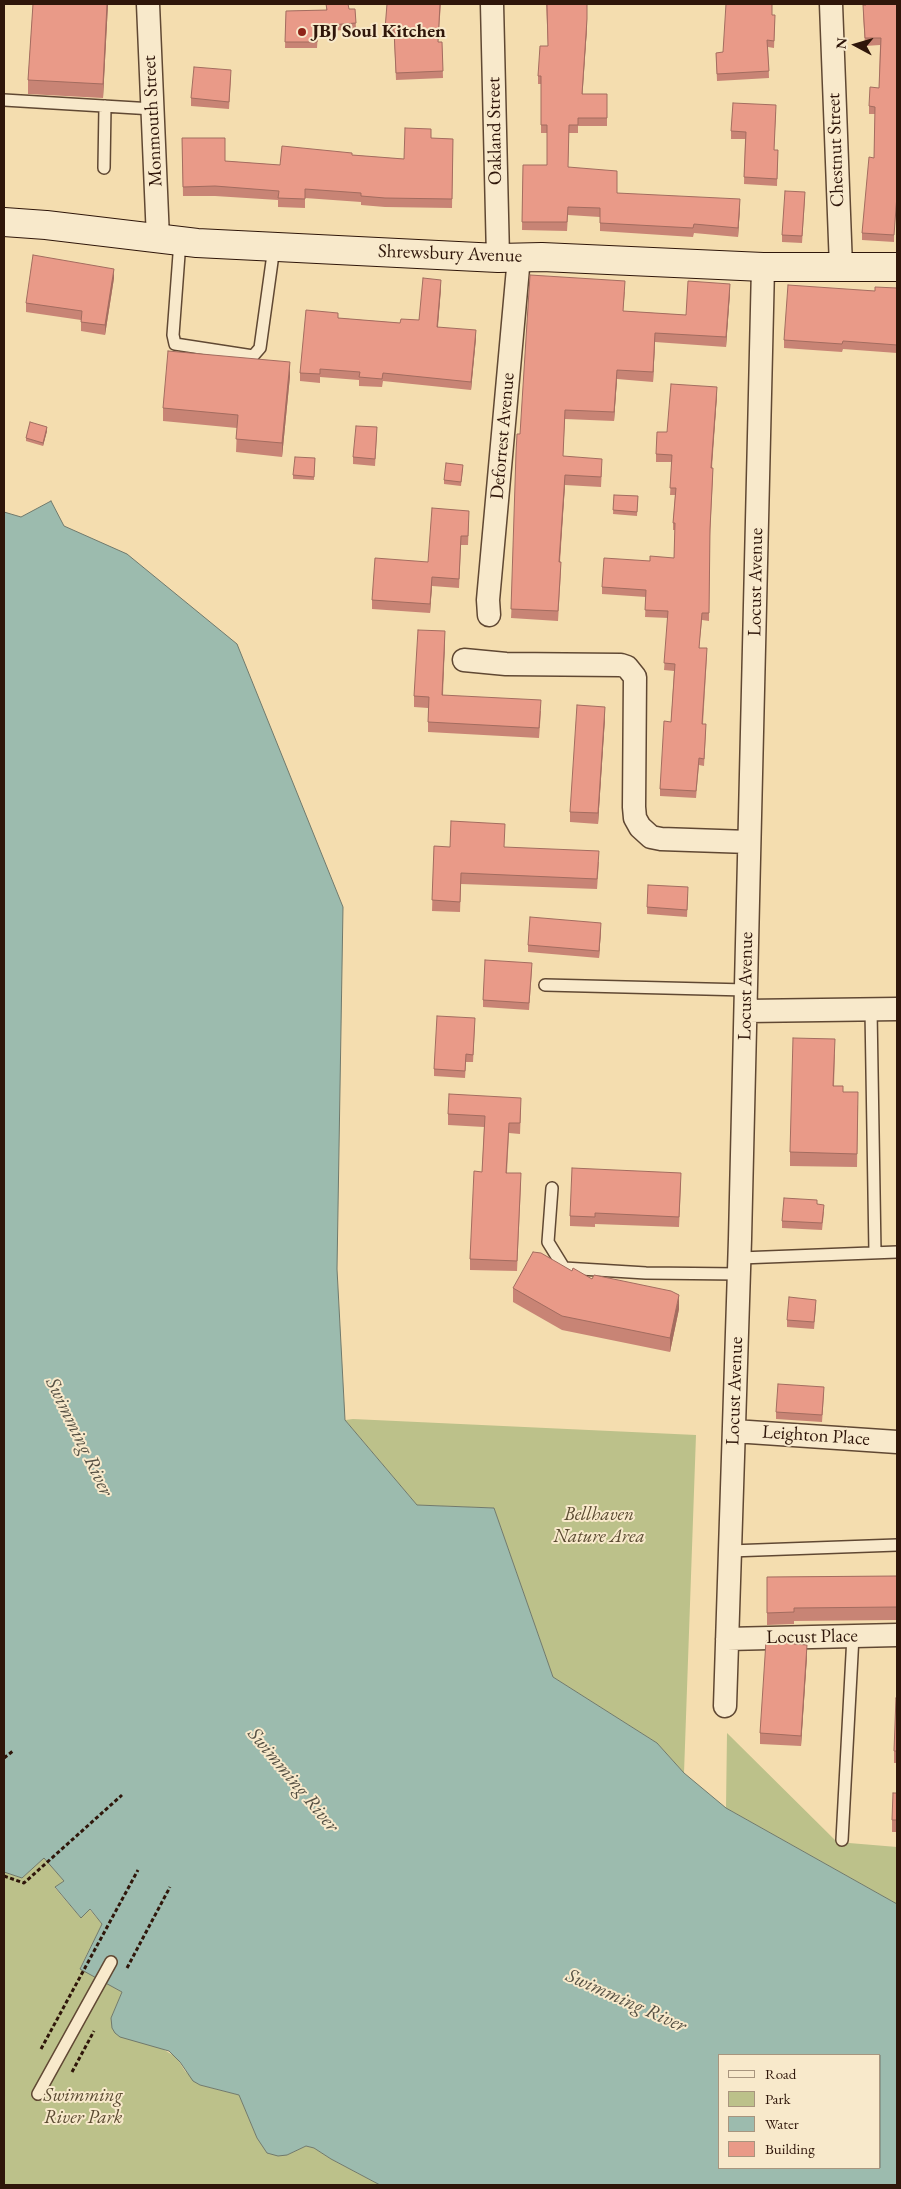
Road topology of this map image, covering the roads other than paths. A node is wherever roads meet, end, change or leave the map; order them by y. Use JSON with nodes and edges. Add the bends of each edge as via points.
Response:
{"nodes":[{"id":1,"x":148,"y":4,"type":"edge"},
{"id":2,"x":492,"y":4,"type":"edge"},
{"id":3,"x":831,"y":4,"type":"edge"},
{"id":4,"x":4,"y":100,"type":"edge"},
{"id":5,"x":105,"y":106,"type":"junction"},
{"id":6,"x":152,"y":109,"type":"junction"},
{"id":7,"x":104,"y":168,"type":"dead end"},
{"id":8,"x":4,"y":222,"type":"edge"},
{"id":9,"x":169,"y":240,"type":"junction"},
{"id":10,"x":274,"y":247,"type":"junction"},
{"id":11,"x":508,"y":257,"type":"junction"},
{"id":12,"x":897,"y":266,"type":"edge"},
{"id":13,"x":763,"y":267,"type":"junction"},
{"id":14,"x":841,"y":267,"type":"junction"},
{"id":15,"x":489,"y":616,"type":"dead end"},
{"id":16,"x":464,"y":660,"type":"dead end"},
{"id":17,"x":749,"y":842,"type":"junction"},
{"id":18,"x":545,"y":985,"type":"dead end"},
{"id":19,"x":746,"y":1001,"type":"junction"},
{"id":20,"x":897,"y":1009,"type":"edge"},
{"id":21,"x":871,"y":1010,"type":"junction"},
{"id":22,"x":552,"y":1188,"type":"dead end"},
{"id":23,"x":897,"y":1252,"type":"edge"},
{"id":24,"x":875,"y":1253,"type":"junction"},
{"id":25,"x":739,"y":1266,"type":"junction"},
{"id":26,"x":734,"y":1431,"type":"junction"},
{"id":27,"x":897,"y":1442,"type":"edge"},
{"id":28,"x":897,"y":1545,"type":"edge"},
{"id":29,"x":730,"y":1551,"type":"junction"},
{"id":30,"x":897,"y":1635,"type":"edge"},
{"id":31,"x":852,"y":1636,"type":"junction"},
{"id":32,"x":727,"y":1639,"type":"junction"},
{"id":33,"x":725,"y":1706,"type":"dead end"},
{"id":34,"x":842,"y":1840,"type":"dead end"},
{"id":35,"x":110,"y":1962,"type":"dead end"},
{"id":36,"x":38,"y":2094,"type":"dead end"}],
"edges":[{"from":1,"to":6,"type":"street","name":"Monmouth Street"},
{"from":2,"to":11,"type":"street","name":"Oakland Street"},
{"from":3,"to":14,"type":"street","name":"Chestnut Street"},
{"from":4,"to":5,"type":"lane"},
{"from":5,"to":6,"type":"lane"},
{"from":5,"to":7,"type":"lane"},
{"from":6,"to":9,"type":"street","name":"Monmouth Street"},
{"from":8,"to":9,"type":"main road","name":"Shrewsbury Avenue","via":[[46,224]]},
{"from":9,"to":10,"type":"main road","name":"Shrewsbury Avenue"},
{"from":9,"to":10,"type":"lane","via":[[175,344],[253,356],[260,348]]},
{"from":10,"to":11,"type":"main road","name":"Shrewsbury Avenue"},
{"from":11,"to":13,"type":"main road","name":"Shrewsbury Avenue"},
{"from":11,"to":15,"type":"street","name":"Deforrest Avenue"},
{"from":12,"to":14,"type":"main road","name":"Shrewsbury Avenue"},
{"from":13,"to":14,"type":"main road","name":"Shrewsbury Avenue"},
{"from":13,"to":17,"type":"street","name":"Locust Avenue"},
{"from":16,"to":17,"type":"street","via":[[627,667],[635,677],[634,807],[640,827],[650,837],[661,839]]},
{"from":17,"to":19,"type":"street","name":"Locust Avenue"},
{"from":18,"to":19,"type":"lane"},
{"from":19,"to":21,"type":"street"},
{"from":19,"to":25,"type":"street","name":"Locust Avenue"},
{"from":20,"to":21,"type":"street"},
{"from":21,"to":24,"type":"lane"},
{"from":22,"to":25,"type":"lane","via":[[548,1242],[564,1268],[646,1274]]},
{"from":23,"to":24,"type":"lane"},
{"from":24,"to":25,"type":"lane"},
{"from":25,"to":26,"type":"street","name":"Locust Avenue"},
{"from":26,"to":27,"type":"street","name":"Leighton Place"},
{"from":26,"to":29,"type":"street","name":"Locust Avenue"},
{"from":28,"to":29,"type":"lane"},
{"from":29,"to":32,"type":"street","name":"Locust Avenue"},
{"from":30,"to":31,"type":"street","name":"Locust Place"},
{"from":31,"to":32,"type":"street","name":"Locust Place"},
{"from":31,"to":34,"type":"lane"},
{"from":32,"to":33,"type":"street","name":"Locust Avenue"},
{"from":35,"to":36,"type":"lane"}]}
